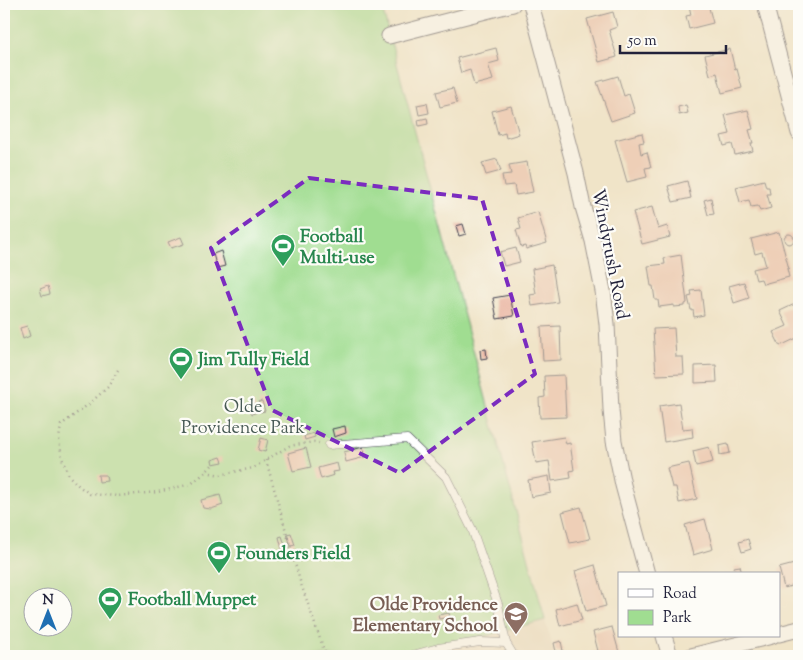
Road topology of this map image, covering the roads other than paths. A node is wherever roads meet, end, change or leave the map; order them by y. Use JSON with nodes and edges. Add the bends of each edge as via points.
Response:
{"nodes":[{"id":1,"x":513,"y":4,"type":"edge"},
{"id":2,"x":530,"y":4,"type":"edge"},
{"id":3,"x":765,"y":4,"type":"edge"},
{"id":4,"x":389,"y":36,"type":"dead end"},
{"id":5,"x":799,"y":133,"type":"edge"},
{"id":6,"x":329,"y":445,"type":"road end"},
{"id":7,"x":646,"y":572,"type":"edge"},
{"id":8,"x":799,"y":630,"type":"edge"},
{"id":9,"x":780,"y":634,"type":"edge"},
{"id":10,"x":665,"y":638,"type":"edge"},
{"id":11,"x":764,"y":638,"type":"edge"},
{"id":12,"x":506,"y":643,"type":"junction"},
{"id":13,"x":410,"y":656,"type":"edge"},
{"id":14,"x":514,"y":656,"type":"edge"},
{"id":15,"x":670,"y":656,"type":"edge"},
{"id":16,"x":691,"y":656,"type":"edge"}],
"edges":[{"from":1,"to":4,"type":"street"},
{"from":2,"to":7,"type":"street","name":"Windyrush Road","via":[[576,173],[603,291],[614,441]]},
{"from":3,"to":5,"type":"street"},
{"from":6,"to":12,"type":"lane","via":[[407,438],[446,477],[472,529],[498,604]]},
{"from":8,"to":9,"type":"street"},
{"from":10,"to":15,"type":"street"},
{"from":11,"to":16,"type":"street"},
{"from":12,"to":13,"type":"lane","via":[[480,642]]},
{"from":12,"to":14,"type":"lane"}]}
